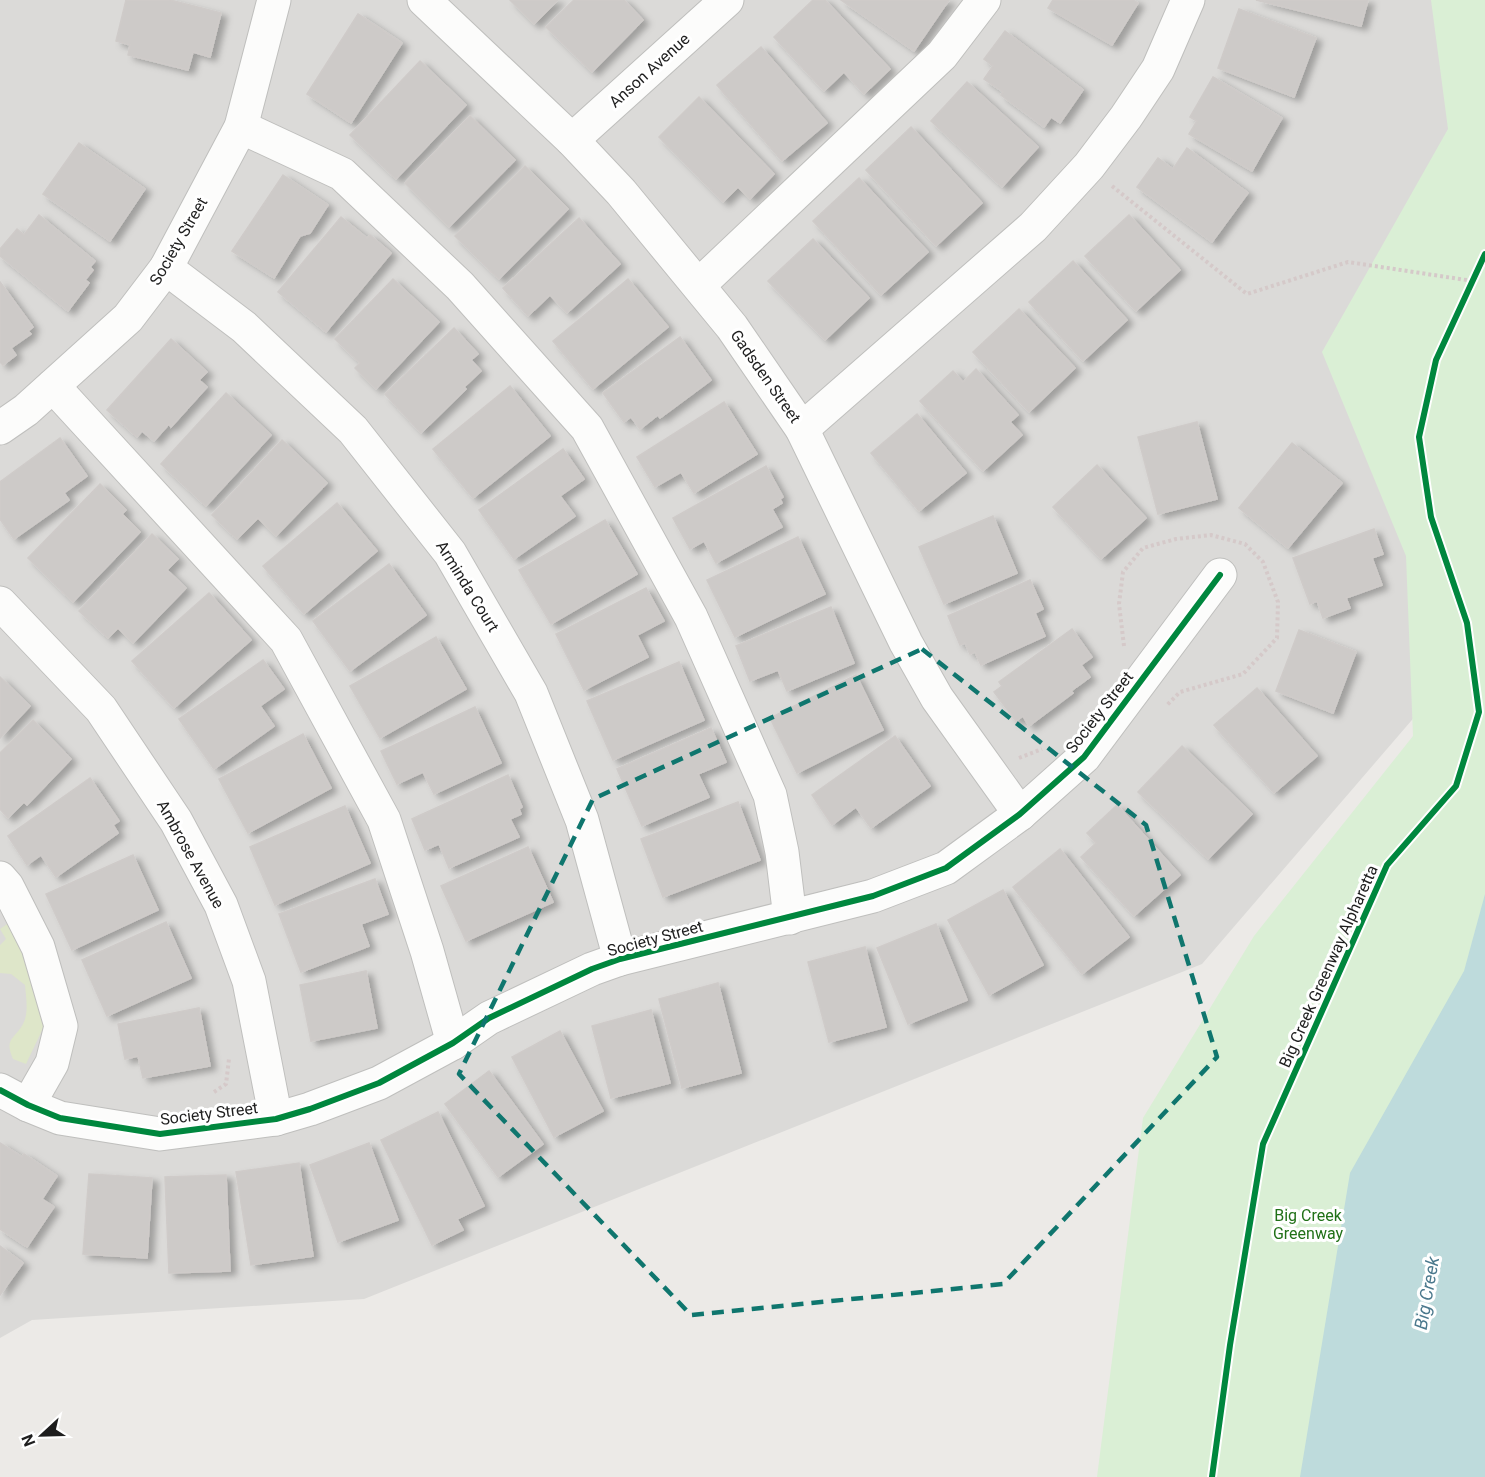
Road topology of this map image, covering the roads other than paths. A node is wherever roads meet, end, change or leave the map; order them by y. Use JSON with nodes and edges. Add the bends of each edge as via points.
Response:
{"nodes":[{"id":1,"x":273,"y":0,"type":"edge"},
{"id":2,"x":424,"y":0,"type":"edge"},
{"id":3,"x":727,"y":0,"type":"edge"},
{"id":4,"x":984,"y":0,"type":"edge"},
{"id":5,"x":1188,"y":0,"type":"edge"},
{"id":6,"x":242,"y":127,"type":"junction"},
{"id":7,"x":572,"y":140,"type":"junction"},
{"id":8,"x":166,"y":268,"type":"junction"},
{"id":9,"x":699,"y":285,"type":"junction"},
{"id":10,"x":53,"y":386,"type":"junction"},
{"id":11,"x":0,"y":428,"type":"edge"},
{"id":12,"x":802,"y":429,"type":"junction"},
{"id":13,"x":1220,"y":575,"type":"dead end"},
{"id":14,"x":0,"y":603,"type":"edge"},
{"id":15,"x":1020,"y":814,"type":"junction"},
{"id":16,"x":0,"y":878,"type":"edge"},
{"id":17,"x":790,"y":918,"type":"junction"},
{"id":18,"x":620,"y":959,"type":"junction"},
{"id":19,"x":453,"y":1043,"type":"junction"},
{"id":20,"x":14,"y":1097,"type":"edge"},
{"id":21,"x":276,"y":1119,"type":"junction"}],
"edges":[{"from":1,"to":6,"type":"street","name":"Society Street"},
{"from":2,"to":7,"type":"street","name":"Gadsden Street"},
{"from":3,"to":7,"type":"street","name":"Anson Avenue"},
{"from":4,"to":9,"type":"street","via":[[942,55]]},
{"from":5,"to":12,"type":"street","via":[[1158,69],[1089,166],[1034,227]]},
{"from":6,"to":8,"type":"street","name":"Society Street"},
{"from":6,"to":17,"type":"street","via":[[342,174],[460,285],[587,428],[691,617],[770,795]]},
{"from":7,"to":9,"type":"street","name":"Gadsden Street"},
{"from":8,"to":10,"type":"street","name":"Society Street","via":[[128,318]]},
{"from":8,"to":18,"type":"street","name":"Arminda Court","via":[[244,327],[353,430],[450,553],[531,693],[582,820]]},
{"from":9,"to":12,"type":"street","name":"Gadsden Street"},
{"from":10,"to":11,"type":"street","name":"Society Street"},
{"from":10,"to":19,"type":"street","via":[[286,640],[384,820]]},
{"from":12,"to":15,"type":"street","name":"Gadsden Street","via":[[906,643],[937,698]]},
{"from":13,"to":15,"type":"street","name":"Society Street","via":[[1084,757]]},
{"from":14,"to":21,"type":"street","name":"Ambrose Avenue","via":[[101,710],[176,821],[221,905],[249,981]]},
{"from":15,"to":17,"type":"street","name":"Society Street","via":[[946,868],[873,896]]},
{"from":16,"to":20,"type":"street","via":[[38,948],[61,1026],[52,1064]]},
{"from":17,"to":18,"type":"street","name":"Society Street"},
{"from":18,"to":19,"type":"street","name":"Society Street","via":[[489,1018]]},
{"from":19,"to":21,"type":"street","name":"Society Street","via":[[379,1083]]},
{"from":20,"to":21,"type":"street","name":"Society Street","via":[[60,1118],[160,1134]]}]}
